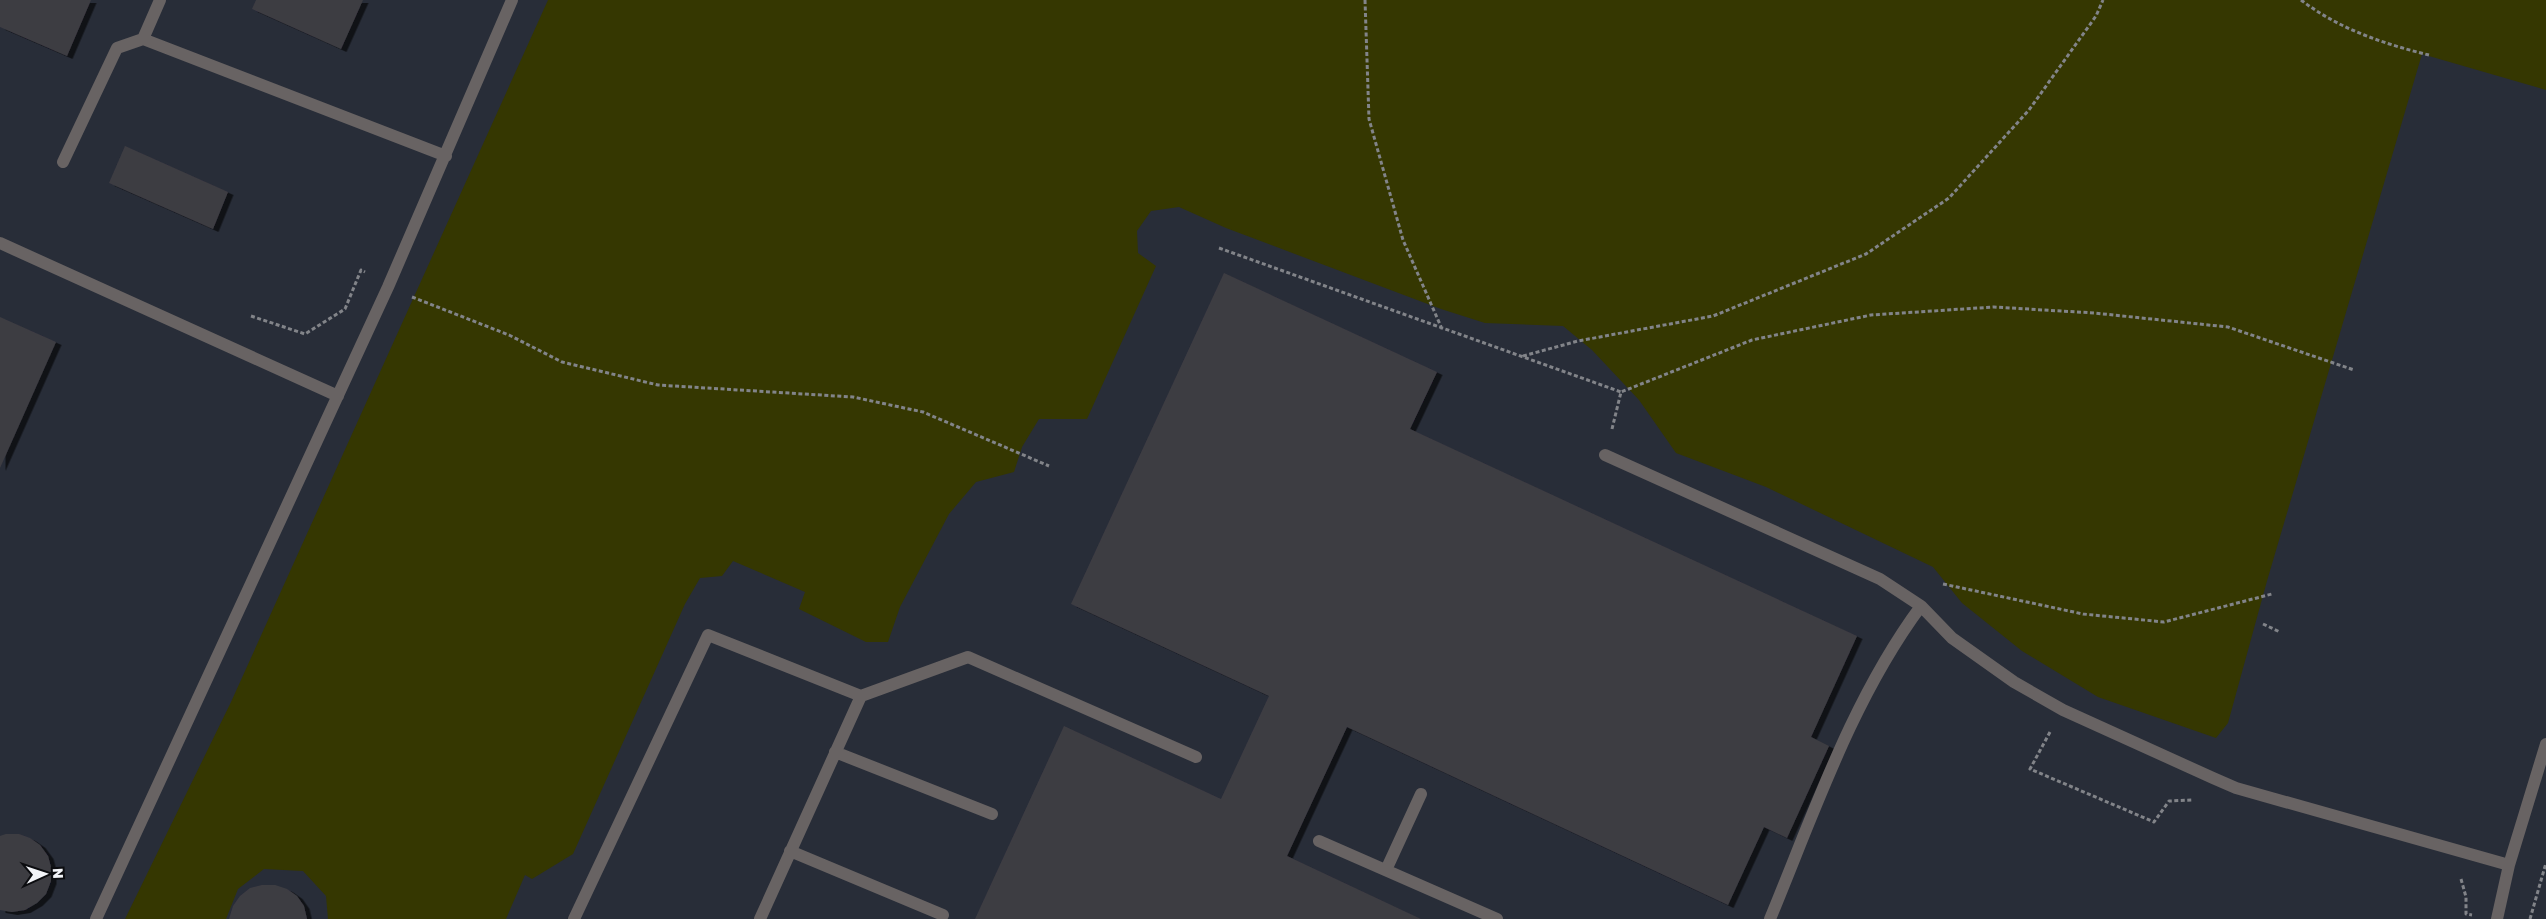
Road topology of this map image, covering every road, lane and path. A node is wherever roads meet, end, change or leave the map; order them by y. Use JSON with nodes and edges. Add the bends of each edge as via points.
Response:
{"nodes":[{"id":1,"x":160,"y":0,"type":"edge"},
{"id":2,"x":512,"y":0,"type":"edge"},
{"id":3,"x":1365,"y":0,"type":"edge"},
{"id":4,"x":2103,"y":0,"type":"edge"},
{"id":5,"x":2301,"y":0,"type":"edge"},
{"id":6,"x":143,"y":39,"type":"junction"},
{"id":7,"x":2429,"y":55,"type":"dead end"},
{"id":8,"x":446,"y":156,"type":"junction"},
{"id":9,"x":63,"y":162,"type":"dead end"},
{"id":10,"x":0,"y":242,"type":"edge"},
{"id":11,"x":1219,"y":248,"type":"dead end"},
{"id":12,"x":388,"y":287,"type":"junction"},
{"id":13,"x":251,"y":316,"type":"dead end"},
{"id":14,"x":1443,"y":330,"type":"junction"},
{"id":15,"x":1523,"y":356,"type":"junction"},
{"id":16,"x":2354,"y":370,"type":"dead end"},
{"id":17,"x":1621,"y":392,"type":"junction"},
{"id":18,"x":338,"y":396,"type":"junction"},
{"id":19,"x":1605,"y":455,"type":"joint"},
{"id":20,"x":1050,"y":466,"type":"dead end"},
{"id":21,"x":1943,"y":584,"type":"dead end"},
{"id":22,"x":2272,"y":594,"type":"dead end"},
{"id":23,"x":1921,"y":606,"type":"junction"},
{"id":24,"x":2263,"y":624,"type":"dead end"},
{"id":25,"x":2280,"y":632,"type":"dead end"},
{"id":26,"x":861,"y":696,"type":"junction"},
{"id":27,"x":2546,"y":744,"type":"edge"},
{"id":28,"x":836,"y":752,"type":"junction"},
{"id":29,"x":1196,"y":757,"type":"dead end"},
{"id":30,"x":2543,"y":768,"type":"edge"},
{"id":31,"x":1421,"y":794,"type":"dead end"},
{"id":32,"x":992,"y":814,"type":"dead end"},
{"id":33,"x":1319,"y":841,"type":"dead end"},
{"id":34,"x":790,"y":852,"type":"junction"},
{"id":35,"x":2546,"y":862,"type":"edge"},
{"id":36,"x":2510,"y":865,"type":"junction"},
{"id":37,"x":1386,"y":870,"type":"junction"},
{"id":38,"x":943,"y":915,"type":"dead end"},
{"id":39,"x":96,"y":919,"type":"edge"},
{"id":40,"x":574,"y":919,"type":"edge"},
{"id":41,"x":760,"y":919,"type":"edge"},
{"id":42,"x":1497,"y":919,"type":"edge"},
{"id":43,"x":1770,"y":919,"type":"edge"},
{"id":44,"x":2496,"y":919,"type":"edge"},
{"id":45,"x":2530,"y":919,"type":"edge"}],
"edges":[{"from":1,"to":6,"type":"lane"},
{"from":2,"to":8,"type":"lane"},
{"from":3,"to":14,"type":"path","via":[[1369,119],[1403,240]]},
{"from":4,"to":15,"type":"path","via":[[2096,16],[2029,110],[1949,198],[1866,254],[1713,316],[1578,341]]},
{"from":5,"to":7,"type":"path","via":[[2371,40]]},
{"from":6,"to":8,"type":"lane"},
{"from":6,"to":9,"type":"lane","via":[[117,48]]},
{"from":8,"to":12,"type":"lane"},
{"from":10,"to":18,"type":"lane"},
{"from":11,"to":14,"type":"path"},
{"from":12,"to":13,"type":"path","via":[[361,270],[345,310],[305,334]]},
{"from":12,"to":18,"type":"lane"},
{"from":12,"to":20,"type":"path","via":[[509,335],[562,362],[658,385],[853,396],[923,412]]},
{"from":14,"to":15,"type":"path"},
{"from":15,"to":17,"type":"path"},
{"from":16,"to":17,"type":"path","via":[[2228,327],[2094,313],[1994,307],[1871,315],[1752,340]]},
{"from":17,"to":19,"type":"path"},
{"from":18,"to":39,"type":"lane"},
{"from":19,"to":23,"type":"lane","via":[[1880,578]]},
{"from":21,"to":22,"type":"path","via":[[2084,614],[2164,622]]},
{"from":23,"to":36,"type":"lane","via":[[1952,638],[2014,682],[2063,710],[2228,785]]},
{"from":23,"to":43,"type":"lane","via":[[1856,714]]},
{"from":24,"to":25,"type":"path"},
{"from":26,"to":28,"type":"lane"},
{"from":26,"to":29,"type":"lane","via":[[968,657]]},
{"from":26,"to":40,"type":"lane","via":[[708,635]]},
{"from":27,"to":30,"type":"lane"},
{"from":28,"to":32,"type":"lane"},
{"from":28,"to":34,"type":"lane"},
{"from":30,"to":36,"type":"lane"},
{"from":31,"to":37,"type":"lane"},
{"from":33,"to":37,"type":"lane"},
{"from":34,"to":38,"type":"lane"},
{"from":34,"to":41,"type":"lane"},
{"from":35,"to":45,"type":"path"},
{"from":36,"to":44,"type":"lane"},
{"from":37,"to":42,"type":"lane"}]}
